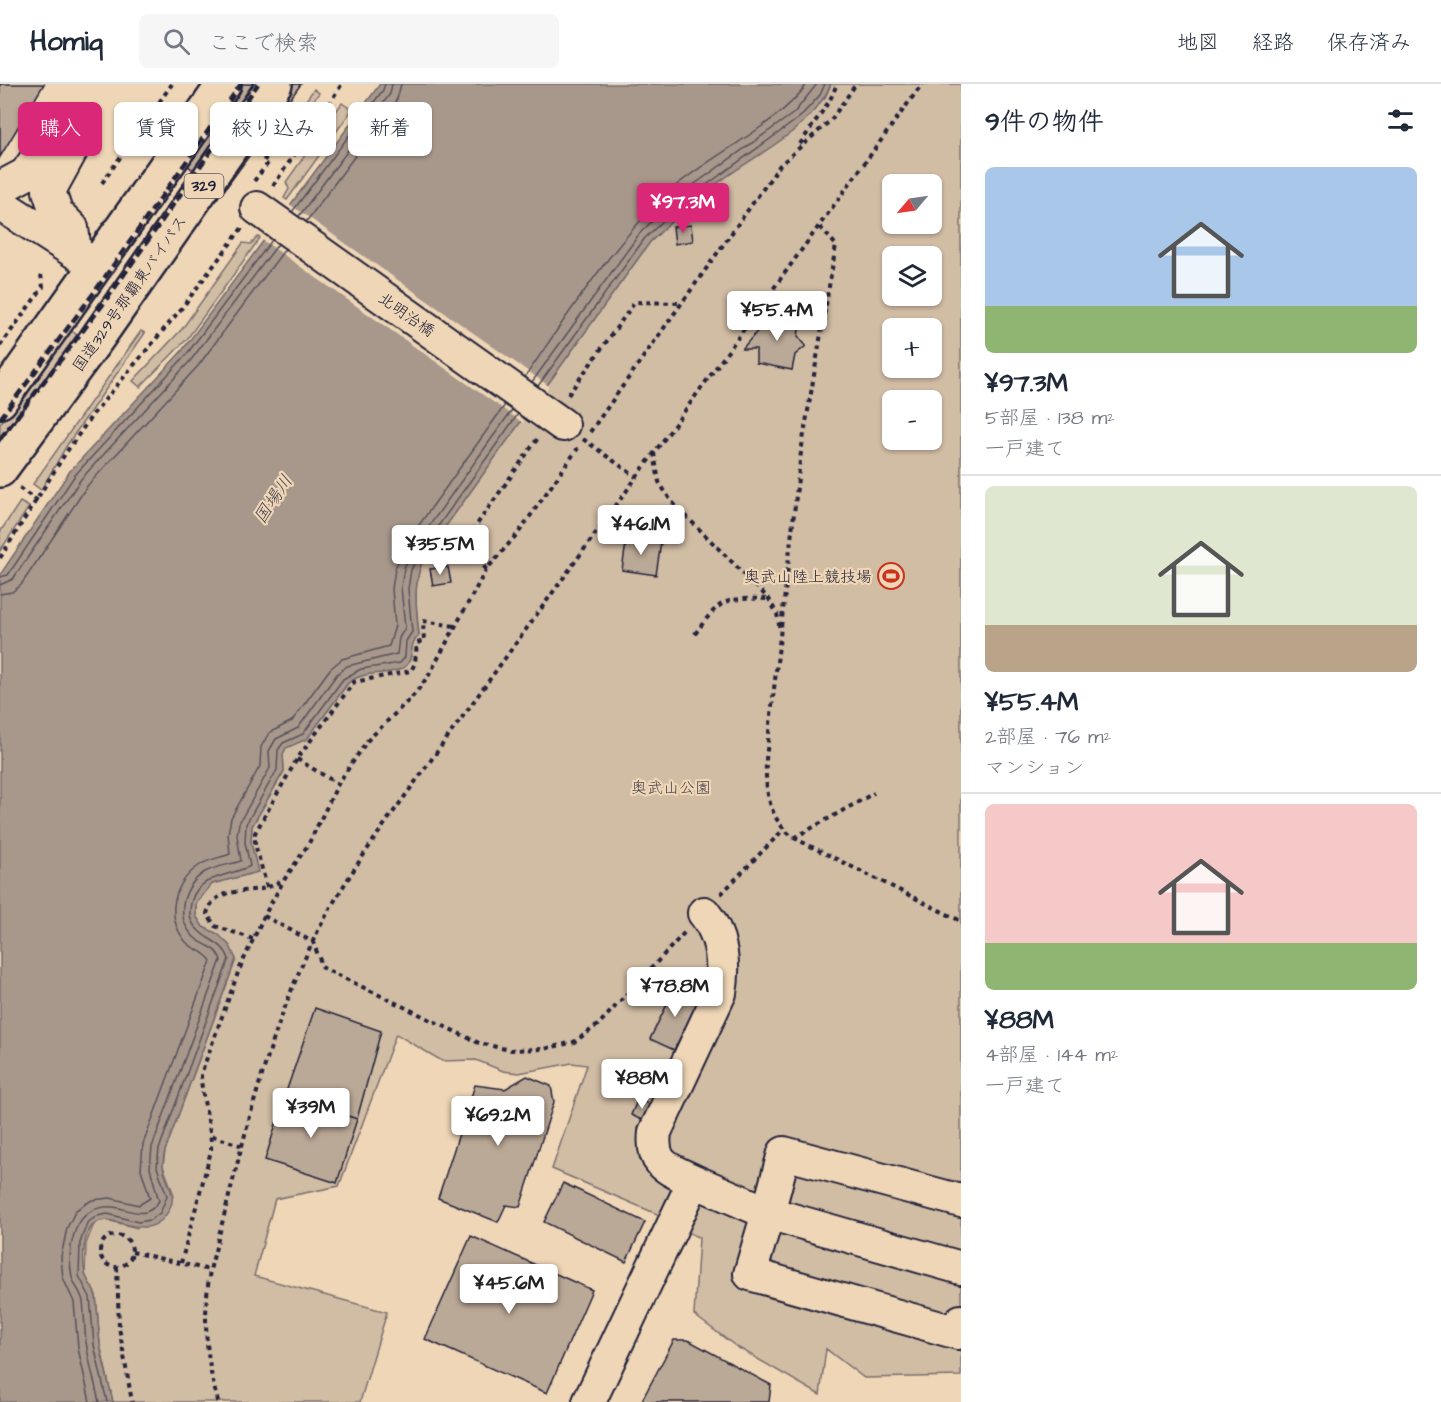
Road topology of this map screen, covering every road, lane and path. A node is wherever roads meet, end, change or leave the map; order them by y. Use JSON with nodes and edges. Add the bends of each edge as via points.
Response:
{"nodes":[{"id":1,"x":172,"y":84,"type":"edge"},
{"id":2,"x":224,"y":84,"type":"edge"},
{"id":3,"x":275,"y":84,"type":"edge"},
{"id":4,"x":342,"y":84,"type":"edge"},
{"id":5,"x":837,"y":84,"type":"edge"},
{"id":6,"x":856,"y":84,"type":"edge"},
{"id":7,"x":922,"y":84,"type":"edge"},
{"id":8,"x":159,"y":102,"type":"edge"},
{"id":9,"x":796,"y":150,"type":"junction"},
{"id":10,"x":121,"y":156,"type":"edge"},
{"id":11,"x":102,"y":183,"type":"dead end"},
{"id":12,"x":0,"y":188,"type":"edge"},
{"id":13,"x":0,"y":204,"type":"edge"},
{"id":14,"x":263,"y":212,"type":"junction"},
{"id":15,"x":820,"y":227,"type":"junction"},
{"id":16,"x":85,"y":258,"type":"junction"},
{"id":17,"x":41,"y":276,"type":"dead end"},
{"id":18,"x":133,"y":288,"type":"junction"},
{"id":19,"x":0,"y":346,"type":"edge"},
{"id":20,"x":0,"y":401,"type":"edge"},
{"id":21,"x":567,"y":428,"type":"junction"},
{"id":22,"x":654,"y":452,"type":"junction"},
{"id":23,"x":636,"y":477,"type":"junction"},
{"id":24,"x":10,"y":479,"type":"edge"},
{"id":25,"x":38,"y":501,"type":"junction"},
{"id":26,"x":0,"y":558,"type":"edge"},
{"id":27,"x":769,"y":599,"type":"junction"},
{"id":28,"x":455,"y":626,"type":"junction"},
{"id":29,"x":695,"y":634,"type":"dead end"},
{"id":30,"x":781,"y":637,"type":"junction"},
{"id":31,"x":297,"y":759,"type":"junction"},
{"id":32,"x":338,"y":784,"type":"junction"},
{"id":33,"x":874,"y":793,"type":"dead end"},
{"id":34,"x":783,"y":830,"type":"junction"},
{"id":35,"x":794,"y":838,"type":"junction"},
{"id":36,"x":284,"y":880,"type":"junction"},
{"id":37,"x":267,"y":888,"type":"junction"},
{"id":38,"x":704,"y":913,"type":"junction"},
{"id":39,"x":264,"y":916,"type":"junction"},
{"id":40,"x":961,"y":921,"type":"edge"},
{"id":41,"x":254,"y":939,"type":"junction"},
{"id":42,"x":313,"y":942,"type":"junction"},
{"id":43,"x":212,"y":1136,"type":"junction"},
{"id":44,"x":243,"y":1146,"type":"junction"},
{"id":45,"x":694,"y":1180,"type":"junction"},
{"id":46,"x":961,"y":1201,"type":"edge"},
{"id":47,"x":768,"y":1213,"type":"junction"},
{"id":48,"x":132,"y":1252,"type":"junction"},
{"id":49,"x":181,"y":1263,"type":"junction"},
{"id":50,"x":117,"y":1267,"type":"junction"},
{"id":51,"x":961,"y":1268,"type":"edge"},
{"id":52,"x":210,"y":1270,"type":"junction"},
{"id":53,"x":961,"y":1321,"type":"edge"},
{"id":54,"x":132,"y":1402,"type":"edge"},
{"id":55,"x":218,"y":1402,"type":"edge"},
{"id":56,"x":590,"y":1402,"type":"edge"}],
"edges":[{"from":1,"to":8,"type":"path"},
{"from":2,"to":16,"type":"highway","number":"329"},
{"from":3,"to":18,"type":"highway","name":"国道329号那覇東バイパス","number":"329"},
{"from":4,"to":14,"type":"path"},
{"from":5,"to":9,"type":"path"},
{"from":6,"to":9,"type":"path","via":[[831,120]]},
{"from":7,"to":15,"type":"path"},
{"from":9,"to":21,"type":"path"},
{"from":10,"to":11,"type":"path"},
{"from":12,"to":16,"type":"street","via":[[26,174],[49,142],[56,139],[68,143],[72,149],[70,156],[49,191],[56,212],[72,228]]},
{"from":13,"to":16,"type":"street"},
{"from":14,"to":21,"type":"street","name":"北明治橋"},
{"from":14,"to":25,"type":"path","via":[[93,414]]},
{"from":15,"to":22,"type":"path"},
{"from":15,"to":30,"type":"path","via":[[836,245],[801,452]]},
{"from":16,"to":18,"type":"highway"},
{"from":16,"to":20,"type":"highway","number":"329"},
{"from":17,"to":19,"type":"path","via":[[43,287]]},
{"from":18,"to":24,"type":"highway","name":"国道329号那覇東バイパス","number":"329"},
{"from":21,"to":23,"type":"path"},
{"from":21,"to":28,"type":"path","via":[[519,532],[486,570]]},
{"from":22,"to":23,"type":"path"},
{"from":22,"to":27,"type":"path","via":[[659,482],[671,501]]},
{"from":23,"to":42,"type":"path","via":[[365,853]]},
{"from":24,"to":25,"type":"path"},
{"from":25,"to":26,"type":"path"},
{"from":27,"to":29,"type":"path","via":[[738,598],[723,602],[712,610]]},
{"from":27,"to":30,"type":"path","via":[[777,614]]},
{"from":28,"to":31,"type":"path","via":[[423,621],[424,641],[417,643],[411,671],[354,682]]},
{"from":28,"to":32,"type":"path","via":[[429,675],[368,741]]},
{"from":30,"to":34,"type":"path","via":[[765,780],[768,798]]},
{"from":31,"to":32,"type":"path"},
{"from":31,"to":37,"type":"path","via":[[255,833]]},
{"from":32,"to":36,"type":"path","via":[[308,845]]},
{"from":33,"to":35,"type":"path"},
{"from":34,"to":35,"type":"path"},
{"from":34,"to":38,"type":"path"},
{"from":35,"to":40,"type":"path"},
{"from":36,"to":37,"type":"path"},
{"from":36,"to":39,"type":"path"},
{"from":37,"to":41,"type":"path","via":[[222,895],[208,907],[207,914],[215,926]]},
{"from":38,"to":42,"type":"path","via":[[598,1025],[574,1042],[544,1049],[510,1050],[479,1043],[323,968]]},
{"from":38,"to":45,"type":"street","via":[[718,936],[723,977],[720,993],[655,1132],[653,1147],[657,1159],[666,1167]]},
{"from":39,"to":41,"type":"path"},
{"from":39,"to":42,"type":"path"},
{"from":41,"to":43,"type":"path","via":[[201,1074]]},
{"from":42,"to":44,"type":"path","via":[[271,1049]]},
{"from":43,"to":44,"type":"path"},
{"from":43,"to":49,"type":"path"},
{"from":44,"to":52,"type":"path"},
{"from":45,"to":47,"type":"street"},
{"from":45,"to":56,"type":"street"},
{"from":46,"to":47,"type":"street","via":[[784,1153]]},
{"from":47,"to":51,"type":"street"},
{"from":47,"to":53,"type":"street","via":[[750,1274],[958,1333]]},
{"from":48,"to":49,"type":"path"},
{"from":48,"to":50,"type":"path","via":[[128,1261]]},
{"from":48,"to":50,"type":"path","via":[[122,1237],[104,1241],[101,1258]]},
{"from":49,"to":52,"type":"path"},
{"from":50,"to":54,"type":"path","via":[[119,1327]]},
{"from":52,"to":55,"type":"path","via":[[204,1335]]}]}
